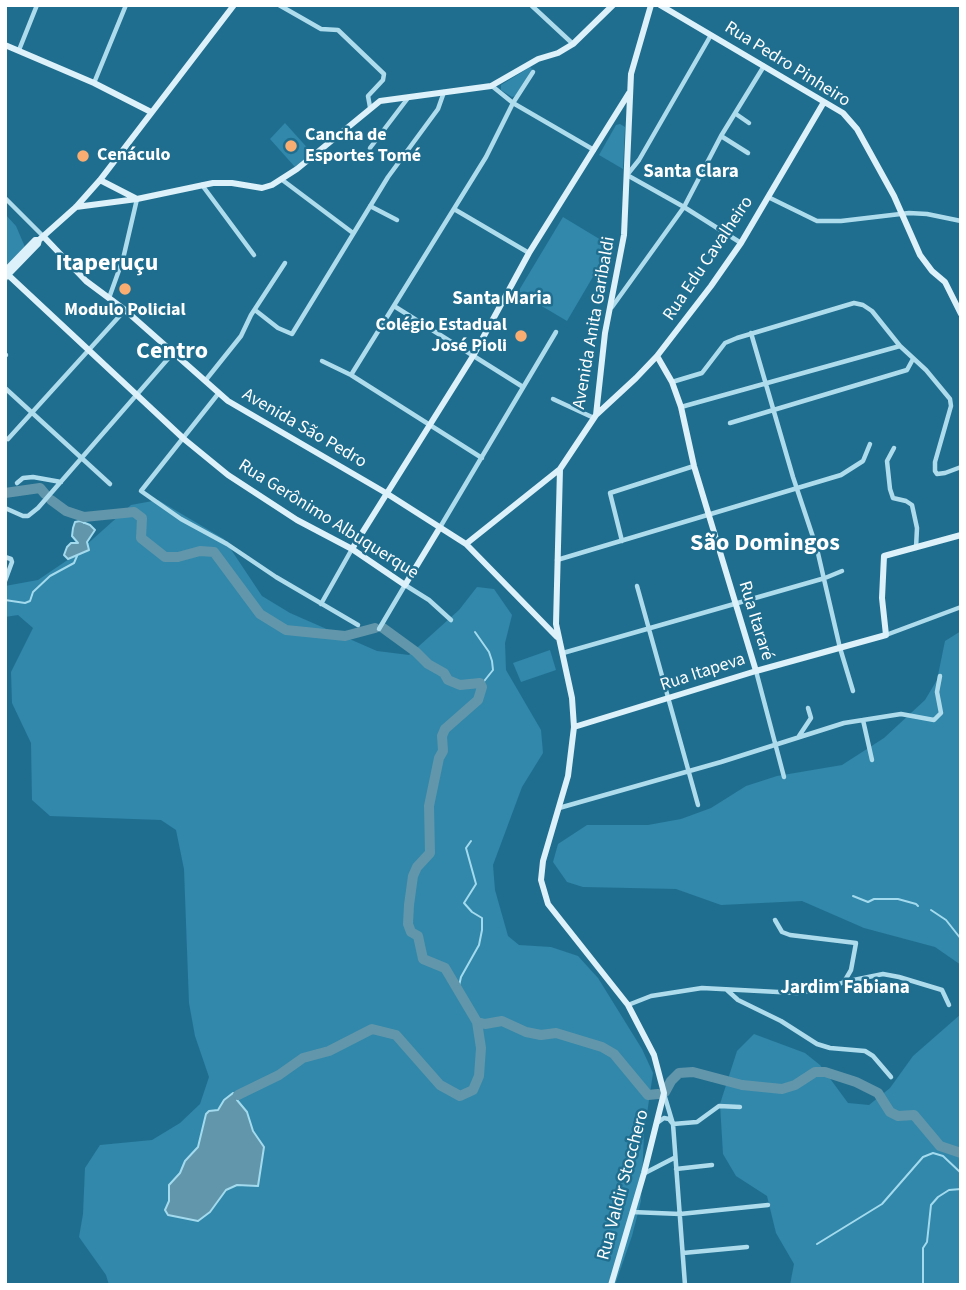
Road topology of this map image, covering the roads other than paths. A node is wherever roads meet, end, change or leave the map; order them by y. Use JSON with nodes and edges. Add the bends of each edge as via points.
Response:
{"nodes":[{"id":1,"x":37,"y":5,"type":"edge"},
{"id":2,"x":126,"y":5,"type":"edge"},
{"id":3,"x":234,"y":5,"type":"edge"},
{"id":4,"x":279,"y":5,"type":"edge"},
{"id":5,"x":531,"y":5,"type":"edge"},
{"id":6,"x":613,"y":5,"type":"edge"},
{"id":7,"x":651,"y":5,"type":"edge"},
{"id":8,"x":660,"y":5,"type":"edge"},
{"id":9,"x":711,"y":34,"type":"junction"},
{"id":10,"x":573,"y":44,"type":"junction"},
{"id":11,"x":5,"y":45,"type":"edge"},
{"id":12,"x":19,"y":50,"type":"junction"},
{"id":13,"x":764,"y":66,"type":"junction"},
{"id":14,"x":533,"y":72,"type":"dead end"},
{"id":15,"x":94,"y":83,"type":"junction"},
{"id":16,"x":491,"y":86,"type":"junction"},
{"id":17,"x":630,"y":91,"type":"junction"},
{"id":18,"x":444,"y":93,"type":"junction"},
{"id":19,"x":408,"y":97,"type":"junction"},
{"id":20,"x":824,"y":102,"type":"junction"},
{"id":21,"x":513,"y":103,"type":"junction"},
{"id":22,"x":370,"y":107,"type":"junction"},
{"id":23,"x":151,"y":113,"type":"junction"},
{"id":24,"x":736,"y":114,"type":"junction"},
{"id":25,"x":614,"y":118,"type":"junction"},
{"id":26,"x":749,"y":123,"type":"dead end"},
{"id":27,"x":629,"y":127,"type":"junction"},
{"id":28,"x":722,"y":136,"type":"junction"},
{"id":29,"x":370,"y":148,"type":"dead end"},
{"id":30,"x":594,"y":150,"type":"junction"},
{"id":31,"x":748,"y":153,"type":"dead end"},
{"id":32,"x":626,"y":175,"type":"junction"},
{"id":33,"x":281,"y":179,"type":"junction"},
{"id":34,"x":100,"y":180,"type":"junction"},
{"id":35,"x":202,"y":185,"type":"junction"},
{"id":36,"x":767,"y":197,"type":"junction"},
{"id":37,"x":5,"y":198,"type":"edge"},
{"id":38,"x":136,"y":199,"type":"junction"},
{"id":39,"x":370,"y":206,"type":"junction"},
{"id":40,"x":76,"y":207,"type":"junction"},
{"id":41,"x":684,"y":207,"type":"junction"},
{"id":42,"x":454,"y":209,"type":"junction"},
{"id":43,"x":902,"y":214,"type":"junction"},
{"id":44,"x":397,"y":220,"type":"dead end"},
{"id":45,"x":961,"y":221,"type":"edge"},
{"id":46,"x":353,"y":233,"type":"junction"},
{"id":47,"x":41,"y":238,"type":"junction"},
{"id":48,"x":741,"y":243,"type":"junction"},
{"id":49,"x":530,"y":253,"type":"junction"},
{"id":50,"x":254,"y":255,"type":"dead end"},
{"id":51,"x":285,"y":263,"type":"dead end"},
{"id":52,"x":6,"y":274,"type":"edge"},
{"id":53,"x":617,"y":281,"type":"junction"},
{"id":54,"x":628,"y":286,"type":"junction"},
{"id":55,"x":109,"y":298,"type":"junction"},
{"id":56,"x":394,"y":306,"type":"junction"},
{"id":57,"x":610,"y":309,"type":"junction"},
{"id":58,"x":125,"y":310,"type":"junction"},
{"id":59,"x":255,"y":310,"type":"junction"},
{"id":60,"x":961,"y":314,"type":"edge"},
{"id":61,"x":556,"y":332,"type":"dead end"},
{"id":62,"x":751,"y":333,"type":"junction"},
{"id":63,"x":900,"y":346,"type":"junction"},
{"id":64,"x":90,"y":351,"type":"junction"},
{"id":65,"x":173,"y":353,"type":"junction"},
{"id":66,"x":473,"y":356,"type":"junction"},
{"id":67,"x":657,"y":356,"type":"junction"},
{"id":68,"x":913,"y":359,"type":"junction"},
{"id":69,"x":322,"y":361,"type":"dead end"},
{"id":70,"x":351,"y":375,"type":"junction"},
{"id":71,"x":205,"y":381,"type":"junction"},
{"id":72,"x":672,"y":382,"type":"junction"},
{"id":73,"x":766,"y":383,"type":"junction"},
{"id":74,"x":523,"y":387,"type":"junction"},
{"id":75,"x":5,"y":388,"type":"edge"},
{"id":76,"x":599,"y":393,"type":"junction"},
{"id":77,"x":138,"y":394,"type":"junction"},
{"id":78,"x":218,"y":394,"type":"junction"},
{"id":79,"x":617,"y":397,"type":"junction"},
{"id":80,"x":553,"y":400,"type":"dead end"},
{"id":81,"x":681,"y":407,"type":"junction"},
{"id":82,"x":774,"y":411,"type":"junction"},
{"id":83,"x":33,"y":413,"type":"junction"},
{"id":84,"x":595,"y":417,"type":"junction"},
{"id":85,"x":730,"y":423,"type":"dead end"},
{"id":86,"x":430,"y":424,"type":"junction"},
{"id":87,"x":8,"y":439,"type":"dead end"},
{"id":88,"x":184,"y":439,"type":"junction"},
{"id":89,"x":870,"y":444,"type":"dead end"},
{"id":90,"x":894,"y":448,"type":"dead end"},
{"id":91,"x":482,"y":458,"type":"junction"},
{"id":92,"x":83,"y":460,"type":"junction"},
{"id":93,"x":694,"y":466,"type":"junction"},
{"id":94,"x":961,"y":467,"type":"edge"},
{"id":95,"x":560,"y":469,"type":"junction"},
{"id":96,"x":61,"y":482,"type":"junction"},
{"id":97,"x":544,"y":482,"type":"junction"},
{"id":98,"x":17,"y":483,"type":"dead end"},
{"id":99,"x":110,"y":484,"type":"dead end"},
{"id":100,"x":797,"y":488,"type":"junction"},
{"id":101,"x":560,"y":492,"type":"junction"},
{"id":102,"x":386,"y":493,"type":"junction"},
{"id":103,"x":5,"y":508,"type":"edge"},
{"id":104,"x":710,"y":514,"type":"junction"},
{"id":105,"x":439,"y":528,"type":"junction"},
{"id":106,"x":961,"y":535,"type":"edge"},
{"id":107,"x":622,"y":541,"type":"junction"},
{"id":108,"x":466,"y":544,"type":"junction"},
{"id":109,"x":916,"y":548,"type":"junction"},
{"id":110,"x":352,"y":549,"type":"junction"},
{"id":111,"x":5,"y":557,"type":"edge"},
{"id":112,"x":557,"y":561,"type":"junction"},
{"id":113,"x":842,"y":571,"type":"dead end"},
{"id":114,"x":825,"y":578,"type":"junction"},
{"id":115,"x":5,"y":581,"type":"edge"},
{"id":116,"x":405,"y":585,"type":"junction"},
{"id":117,"x":637,"y":586,"type":"dead end"},
{"id":118,"x":321,"y":604,"type":"junction"},
{"id":119,"x":735,"y":604,"type":"junction"},
{"id":120,"x":961,"y":607,"type":"edge"},
{"id":121,"x":556,"y":616,"type":"junction"},
{"id":122,"x":451,"y":620,"type":"dead end"},
{"id":123,"x":543,"y":623,"type":"junction"},
{"id":124,"x":358,"y":625,"type":"dead end"},
{"id":125,"x":379,"y":629,"type":"dead end"},
{"id":126,"x":649,"y":629,"type":"junction"},
{"id":127,"x":886,"y":635,"type":"junction"},
{"id":128,"x":558,"y":638,"type":"junction"},
{"id":129,"x":840,"y":648,"type":"junction"},
{"id":130,"x":563,"y":653,"type":"junction"},
{"id":131,"x":756,"y":671,"type":"junction"},
{"id":132,"x":940,"y":676,"type":"dead end"},
{"id":133,"x":853,"y":691,"type":"dead end"},
{"id":134,"x":669,"y":699,"type":"junction"},
{"id":135,"x":808,"y":708,"type":"dead end"},
{"id":136,"x":863,"y":720,"type":"junction"},
{"id":137,"x":574,"y":727,"type":"junction"},
{"id":138,"x":798,"y":737,"type":"junction"},
{"id":139,"x":776,"y":744,"type":"junction"},
{"id":140,"x":872,"y":760,"type":"dead end"},
{"id":141,"x":690,"y":771,"type":"junction"},
{"id":142,"x":784,"y":777,"type":"dead end"},
{"id":143,"x":698,"y":805,"type":"dead end"},
{"id":144,"x":559,"y":808,"type":"junction"},
{"id":145,"x":775,"y":920,"type":"dead end"},
{"id":146,"x":844,"y":982,"type":"junction"},
{"id":147,"x":727,"y":990,"type":"junction"},
{"id":148,"x":949,"y":1005,"type":"dead end"},
{"id":149,"x":628,"y":1006,"type":"junction"},
{"id":150,"x":891,"y":1077,"type":"dead end"},
{"id":151,"x":664,"y":1093,"type":"junction"},
{"id":152,"x":740,"y":1107,"type":"dead end"},
{"id":153,"x":657,"y":1123,"type":"junction"},
{"id":154,"x":673,"y":1124,"type":"junction"},
{"id":155,"x":675,"y":1158,"type":"junction"},
{"id":156,"x":712,"y":1165,"type":"dead end"},
{"id":157,"x":676,"y":1169,"type":"junction"},
{"id":158,"x":644,"y":1174,"type":"junction"},
{"id":159,"x":768,"y":1205,"type":"dead end"},
{"id":160,"x":631,"y":1212,"type":"junction"},
{"id":161,"x":680,"y":1213,"type":"junction"},
{"id":162,"x":747,"y":1247,"type":"dead end"},
{"id":163,"x":683,"y":1253,"type":"junction"},
{"id":164,"x":611,"y":1285,"type":"edge"},
{"id":165,"x":685,"y":1285,"type":"edge"}],
"edges":[{"from":1,"to":12,"type":"street"},
{"from":2,"to":15,"type":"street"},
{"from":3,"to":23,"type":"street"},
{"from":4,"to":22,"type":"street","via":[[321,29],[338,30],[384,74],[368,96]]},
{"from":5,"to":10,"type":"street"},
{"from":6,"to":10,"type":"street"},
{"from":7,"to":17,"type":"street","name":"Avenida Anita Garibaldi"},
{"from":8,"to":9,"type":"street","name":"Rua Pedro Pinheiro"},
{"from":9,"to":13,"type":"street","name":"Rua Pedro Pinheiro"},
{"from":9,"to":32,"type":"street"},
{"from":10,"to":16,"type":"street"},
{"from":11,"to":12,"type":"street"},
{"from":12,"to":15,"type":"street"},
{"from":13,"to":20,"type":"street","name":"Rua Pedro Pinheiro"},
{"from":13,"to":24,"type":"street"},
{"from":14,"to":21,"type":"street"},
{"from":15,"to":23,"type":"street"},
{"from":16,"to":18,"type":"street"},
{"from":16,"to":21,"type":"street"},
{"from":17,"to":25,"type":"street"},
{"from":17,"to":27,"type":"street","name":"Avenida Anita Garibaldi"},
{"from":18,"to":19,"type":"street"},
{"from":18,"to":39,"type":"street","via":[[438,109]]},
{"from":19,"to":22,"type":"street","via":[[385,99]]},
{"from":19,"to":29,"type":"street"},
{"from":20,"to":36,"type":"street","name":"Rua Edu Cavalheiro"},
{"from":20,"to":43,"type":"street","name":"Rua Pedro Pinheiro","via":[[844,113],[857,129]]},
{"from":21,"to":30,"type":"street"},
{"from":21,"to":42,"type":"street"},
{"from":22,"to":33,"type":"street"},
{"from":23,"to":34,"type":"street"},
{"from":24,"to":26,"type":"street"},
{"from":24,"to":28,"type":"street"},
{"from":25,"to":27,"type":"street"},
{"from":25,"to":30,"type":"street"},
{"from":27,"to":32,"type":"street","name":"Avenida Anita Garibaldi"},
{"from":28,"to":31,"type":"street"},
{"from":28,"to":41,"type":"street"},
{"from":30,"to":49,"type":"street"},
{"from":32,"to":41,"type":"street"},
{"from":32,"to":53,"type":"street","name":"Avenida Anita Garibaldi"},
{"from":33,"to":35,"type":"street","via":[[262,188],[221,182]]},
{"from":33,"to":46,"type":"street"},
{"from":34,"to":38,"type":"street"},
{"from":34,"to":40,"type":"street"},
{"from":35,"to":38,"type":"street"},
{"from":35,"to":50,"type":"street"},
{"from":36,"to":43,"type":"street","via":[[817,220]]},
{"from":36,"to":48,"type":"street","name":"Rua Edu Cavalheiro"},
{"from":37,"to":47,"type":"street"},
{"from":38,"to":40,"type":"street"},
{"from":38,"to":55,"type":"street"},
{"from":39,"to":44,"type":"street"},
{"from":39,"to":46,"type":"street"},
{"from":40,"to":47,"type":"street"},
{"from":41,"to":48,"type":"street"},
{"from":41,"to":54,"type":"street"},
{"from":42,"to":49,"type":"street"},
{"from":42,"to":56,"type":"street"},
{"from":43,"to":45,"type":"street"},
{"from":43,"to":60,"type":"street","name":"Rua Pedro Pinheiro","via":[[920,254],[945,282]]},
{"from":46,"to":59,"type":"street","via":[[292,334]]},
{"from":47,"to":52,"type":"street"},
{"from":47,"to":55,"type":"street","name":"Avenida São Pedro"},
{"from":48,"to":67,"type":"street","name":"Rua Edu Cavalheiro"},
{"from":49,"to":66,"type":"street"},
{"from":51,"to":59,"type":"street"},
{"from":52,"to":64,"type":"street","name":"Rua Gerônimo Albuquerque"},
{"from":53,"to":54,"type":"street","via":[[620,287]]},
{"from":53,"to":57,"type":"street","name":"Avenida Anita Garibaldi"},
{"from":54,"to":57,"type":"street"},
{"from":55,"to":58,"type":"street","name":"Avenida São Pedro"},
{"from":56,"to":66,"type":"street"},
{"from":56,"to":70,"type":"street"},
{"from":57,"to":76,"type":"street","name":"Avenida Anita Garibaldi"},
{"from":58,"to":64,"type":"street"},
{"from":58,"to":65,"type":"street","name":"Avenida São Pedro"},
{"from":59,"to":71,"type":"street","via":[[241,336]]},
{"from":61,"to":74,"type":"street"},
{"from":62,"to":63,"type":"street","via":[[854,303],[872,311]]},
{"from":62,"to":72,"type":"street","via":[[725,343],[702,373]]},
{"from":62,"to":73,"type":"street"},
{"from":63,"to":68,"type":"street"},
{"from":63,"to":73,"type":"street"},
{"from":64,"to":77,"type":"street","name":"Rua Gerônimo Albuquerque"},
{"from":64,"to":83,"type":"street"},
{"from":65,"to":71,"type":"street","name":"Avenida São Pedro"},
{"from":65,"to":77,"type":"street"},
{"from":66,"to":74,"type":"street"},
{"from":66,"to":86,"type":"street"},
{"from":67,"to":72,"type":"street","name":"Rua Itararé"},
{"from":67,"to":79,"type":"street","name":"Rua Edu Cavalheiro"},
{"from":68,"to":82,"type":"street","via":[[907,370]]},
{"from":68,"to":94,"type":"street","via":[[950,399],[935,462],[937,474]]},
{"from":69,"to":70,"type":"street"},
{"from":70,"to":86,"type":"street"},
{"from":71,"to":78,"type":"street","name":"Avenida São Pedro"},
{"from":72,"to":81,"type":"street","name":"Rua Itararé"},
{"from":73,"to":81,"type":"street"},
{"from":73,"to":82,"type":"street"},
{"from":74,"to":91,"type":"street"},
{"from":75,"to":83,"type":"street"},
{"from":76,"to":79,"type":"street","via":[[607,400]]},
{"from":76,"to":84,"type":"street","name":"Avenida Anita Garibaldi"},
{"from":77,"to":88,"type":"street","name":"Rua Gerônimo Albuquerque"},
{"from":77,"to":92,"type":"street"},
{"from":78,"to":88,"type":"street"},
{"from":78,"to":102,"type":"street","name":"Avenida São Pedro"},
{"from":79,"to":84,"type":"street","name":"Rua Edu Cavalheiro"},
{"from":80,"to":84,"type":"street"},
{"from":81,"to":93,"type":"street","name":"Rua Itararé"},
{"from":82,"to":85,"type":"street"},
{"from":82,"to":100,"type":"street"},
{"from":83,"to":87,"type":"street"},
{"from":83,"to":92,"type":"street"},
{"from":84,"to":95,"type":"street","name":"Avenida Anita Garibaldi"},
{"from":86,"to":91,"type":"street"},
{"from":86,"to":102,"type":"street"},
{"from":88,"to":110,"type":"street","name":"Rua Gerônimo Albuquerque","via":[[263,500]]},
{"from":88,"to":118,"type":"street","via":[[141,491]]},
{"from":89,"to":100,"type":"street","via":[[863,461],[841,475]]},
{"from":90,"to":109,"type":"street","via":[[887,461],[890,489],[893,498],[912,505]]},
{"from":91,"to":105,"type":"street"},
{"from":92,"to":96,"type":"street"},
{"from":92,"to":99,"type":"street"},
{"from":93,"to":104,"type":"street","name":"Rua Itararé"},
{"from":93,"to":107,"type":"street","via":[[610,492]]},
{"from":95,"to":97,"type":"street","name":"Avenida Anita Garibaldi"},
{"from":95,"to":101,"type":"street"},
{"from":96,"to":98,"type":"street","via":[[33,477]]},
{"from":96,"to":103,"type":"street","via":[[28,516]]},
{"from":97,"to":101,"type":"street","via":[[555,479]]},
{"from":97,"to":108,"type":"street","name":"Avenida Anita Garibaldi"},
{"from":100,"to":104,"type":"street"},
{"from":100,"to":114,"type":"street"},
{"from":101,"to":112,"type":"street"},
{"from":102,"to":105,"type":"street","name":"Avenida São Pedro"},
{"from":102,"to":110,"type":"street"},
{"from":104,"to":107,"type":"street"},
{"from":104,"to":119,"type":"street","name":"Rua Itararé"},
{"from":105,"to":108,"type":"street","name":"Avenida São Pedro"},
{"from":105,"to":116,"type":"street"},
{"from":106,"to":109,"type":"street"},
{"from":107,"to":112,"type":"street"},
{"from":108,"to":123,"type":"street","name":"Avenida São Pedro"},
{"from":109,"to":127,"type":"street","via":[[884,556]]},
{"from":110,"to":116,"type":"street","name":"Rua Gerônimo Albuquerque"},
{"from":110,"to":118,"type":"street"},
{"from":111,"to":115,"type":"street","via":[[12,562]]},
{"from":112,"to":121,"type":"street"},
{"from":113,"to":114,"type":"street"},
{"from":114,"to":119,"type":"street"},
{"from":114,"to":129,"type":"street"},
{"from":116,"to":122,"type":"street","name":"Rua Gerônimo Albuquerque"},
{"from":116,"to":125,"type":"street"},
{"from":117,"to":126,"type":"street"},
{"from":118,"to":124,"type":"street"},
{"from":119,"to":126,"type":"street"},
{"from":119,"to":131,"type":"street","name":"Rua Itararé"},
{"from":120,"to":127,"type":"street","name":"Rua Itapeva"},
{"from":121,"to":123,"type":"street"},
{"from":121,"to":128,"type":"street"},
{"from":123,"to":128,"type":"street","name":"Avenida São Pedro"},
{"from":126,"to":130,"type":"street"},
{"from":126,"to":134,"type":"street"},
{"from":127,"to":129,"type":"street","name":"Rua Itapeva"},
{"from":128,"to":130,"type":"street"},
{"from":129,"to":131,"type":"street","name":"Rua Itapeva"},
{"from":129,"to":133,"type":"street"},
{"from":130,"to":137,"type":"street"},
{"from":131,"to":134,"type":"street","name":"Rua Itapeva"},
{"from":131,"to":139,"type":"street","name":"Rua Itararé"},
{"from":132,"to":136,"type":"street","via":[[941,713],[937,719],[901,714]]},
{"from":134,"to":137,"type":"street","name":"Rua Itapeva"},
{"from":134,"to":141,"type":"street"},
{"from":135,"to":138,"type":"street","via":[[811,718]]},
{"from":136,"to":138,"type":"street"},
{"from":136,"to":140,"type":"street"},
{"from":137,"to":144,"type":"street"},
{"from":138,"to":139,"type":"street"},
{"from":139,"to":141,"type":"street"},
{"from":139,"to":142,"type":"street","name":"Rua Itararé"},
{"from":141,"to":143,"type":"street"},
{"from":141,"to":144,"type":"street"},
{"from":144,"to":149,"type":"street","via":[[543,862],[543,893]]},
{"from":145,"to":146,"type":"street","via":[[782,933],[856,943]]},
{"from":146,"to":147,"type":"street","via":[[797,993]]},
{"from":146,"to":148,"type":"street","via":[[883,974],[899,977],[942,990]]},
{"from":147,"to":149,"type":"street","via":[[670,993]]},
{"from":147,"to":150,"type":"street","via":[[817,1044],[865,1051]]},
{"from":149,"to":151,"type":"street","via":[[654,1055]]},
{"from":151,"to":153,"type":"street","name":"Rua Valdir Stocchero"},
{"from":151,"to":154,"type":"street"},
{"from":152,"to":154,"type":"street","via":[[719,1106],[702,1120]]},
{"from":153,"to":154,"type":"street","via":[[664,1118]]},
{"from":153,"to":158,"type":"street","name":"Rua Valdir Stocchero"},
{"from":154,"to":155,"type":"street"},
{"from":155,"to":157,"type":"street"},
{"from":155,"to":158,"type":"street"},
{"from":156,"to":157,"type":"street"},
{"from":157,"to":161,"type":"street"},
{"from":158,"to":160,"type":"street","name":"Rua Valdir Stocchero"},
{"from":159,"to":161,"type":"street"},
{"from":160,"to":161,"type":"street"},
{"from":160,"to":164,"type":"street","name":"Rua Valdir Stocchero"},
{"from":161,"to":163,"type":"street"},
{"from":162,"to":163,"type":"street"},
{"from":163,"to":165,"type":"street"}]}
